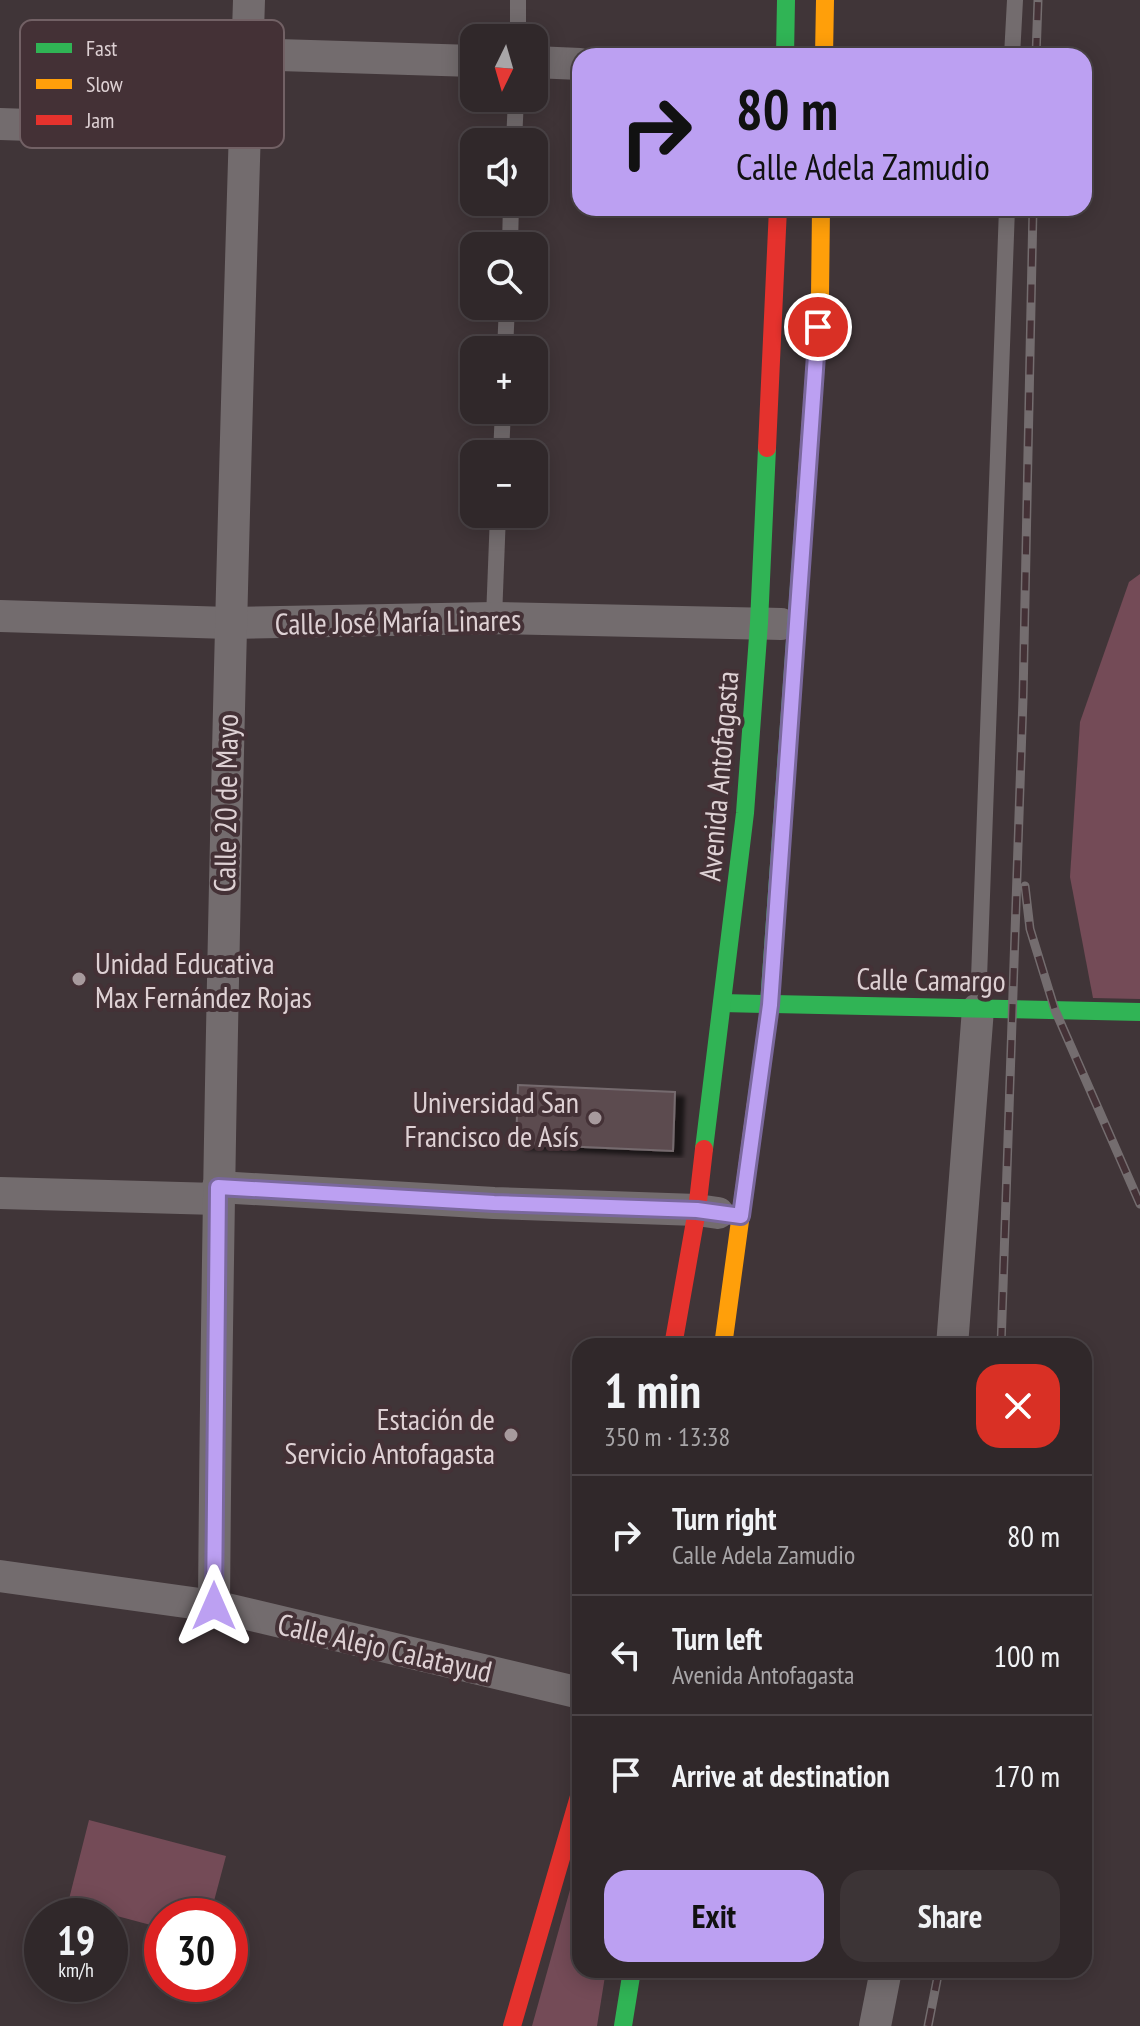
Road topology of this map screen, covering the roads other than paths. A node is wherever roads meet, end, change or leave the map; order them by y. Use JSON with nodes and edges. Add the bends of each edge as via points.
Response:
{"nodes":[{"id":1,"x":249,"y":0,"type":"edge"},
{"id":2,"x":518,"y":0,"type":"edge"},
{"id":3,"x":786,"y":0,"type":"edge"},
{"id":4,"x":825,"y":0,"type":"edge"},
{"id":5,"x":1015,"y":0,"type":"edge"},
{"id":6,"x":248,"y":20,"type":"edge"},
{"id":7,"x":518,"y":24,"type":"edge"},
{"id":8,"x":785,"y":48,"type":"edge"},
{"id":9,"x":824,"y":48,"type":"edge"},
{"id":10,"x":1012,"y":48,"type":"edge"},
{"id":11,"x":284,"y":55,"type":"edge"},
{"id":12,"x":460,"y":61,"type":"edge"},
{"id":13,"x":548,"y":63,"type":"edge"},
{"id":14,"x":572,"y":64,"type":"edge"},
{"id":15,"x":0,"y":124,"type":"edge"},
{"id":16,"x":20,"y":125,"type":"edge"},
{"id":17,"x":244,"y":148,"type":"edge"},
{"id":18,"x":778,"y":216,"type":"edge"},
{"id":19,"x":821,"y":216,"type":"edge"},
{"id":20,"x":1007,"y":216,"type":"edge"},
{"id":21,"x":497,"y":528,"type":"edge"},
{"id":22,"x":0,"y":616,"type":"edge"},
{"id":23,"x":494,"y":618,"type":"junction"},
{"id":24,"x":229,"y":623,"type":"junction"},
{"id":25,"x":759,"y":623,"type":"junction"},
{"id":26,"x":796,"y":625,"type":"junction"},
{"id":27,"x":722,"y":1003,"type":"junction"},
{"id":28,"x":770,"y":1005,"type":"junction"},
{"id":29,"x":978,"y":1009,"type":"junction"},
{"id":30,"x":1140,"y":1012,"type":"edge"},
{"id":31,"x":0,"y":1193,"type":"edge"},
{"id":32,"x":217,"y":1193,"type":"junction"},
{"id":33,"x":697,"y":1210,"type":"junction"},
{"id":34,"x":741,"y":1216,"type":"junction"},
{"id":35,"x":674,"y":1338,"type":"edge"},
{"id":36,"x":724,"y":1338,"type":"edge"},
{"id":37,"x":953,"y":1338,"type":"edge"},
{"id":38,"x":0,"y":1576,"type":"edge"},
{"id":39,"x":214,"y":1606,"type":"junction"},
{"id":40,"x":572,"y":1691,"type":"edge"},
{"id":41,"x":572,"y":1820,"type":"edge"},
{"id":42,"x":631,"y":1978,"type":"edge"},
{"id":43,"x":884,"y":1978,"type":"edge"},
{"id":44,"x":512,"y":2026,"type":"edge"},
{"id":45,"x":623,"y":2026,"type":"edge"},
{"id":46,"x":875,"y":2026,"type":"edge"}],
"edges":[{"from":1,"to":6,"type":"street","name":"Calle 20 de Mayo"},
{"from":2,"to":7,"type":"lane"},
{"from":3,"to":8,"type":"main road"},
{"from":4,"to":9,"type":"main road"},
{"from":5,"to":10,"type":"lane"},
{"from":11,"to":12,"type":"street"},
{"from":13,"to":14,"type":"street"},
{"from":15,"to":16,"type":"street"},
{"from":17,"to":24,"type":"street","name":"Calle 20 de Mayo"},
{"from":18,"to":25,"type":"main road","name":"Avenida Antofagasta"},
{"from":19,"to":26,"type":"main road","via":[[820,297]]},
{"from":20,"to":29,"type":"lane"},
{"from":21,"to":23,"type":"lane"},
{"from":22,"to":24,"type":"street","name":"Calle José María Linares"},
{"from":23,"to":24,"type":"street","name":"Calle José María Linares"},
{"from":23,"to":25,"type":"street","name":"Calle José María Linares"},
{"from":24,"to":32,"type":"street","name":"Calle 20 de Mayo"},
{"from":25,"to":26,"type":"street","name":"Calle José María Linares"},
{"from":25,"to":27,"type":"main road","name":"Avenida Antofagasta","via":[[745,813]]},
{"from":26,"to":28,"type":"main road"},
{"from":27,"to":28,"type":"main road","name":"Calle Camargo"},
{"from":27,"to":33,"type":"main road","name":"Avenida Antofagasta"},
{"from":28,"to":29,"type":"main road","name":"Calle Camargo"},
{"from":28,"to":34,"type":"main road"},
{"from":29,"to":30,"type":"main road","name":"Calle Camargo"},
{"from":29,"to":37,"type":"street"},
{"from":31,"to":32,"type":"street"},
{"from":32,"to":33,"type":"street"},
{"from":32,"to":39,"type":"street","name":"Calle 20 de Mayo"},
{"from":33,"to":34,"type":"street"},
{"from":33,"to":35,"type":"main road","name":"Avenida Antofagasta"},
{"from":34,"to":36,"type":"main road"},
{"from":38,"to":39,"type":"street","name":"Calle Alejo Calatayud"},
{"from":39,"to":40,"type":"street","name":"Calle Alejo Calatayud"},
{"from":41,"to":44,"type":"main road"},
{"from":42,"to":45,"type":"main road"},
{"from":43,"to":46,"type":"street"}]}
